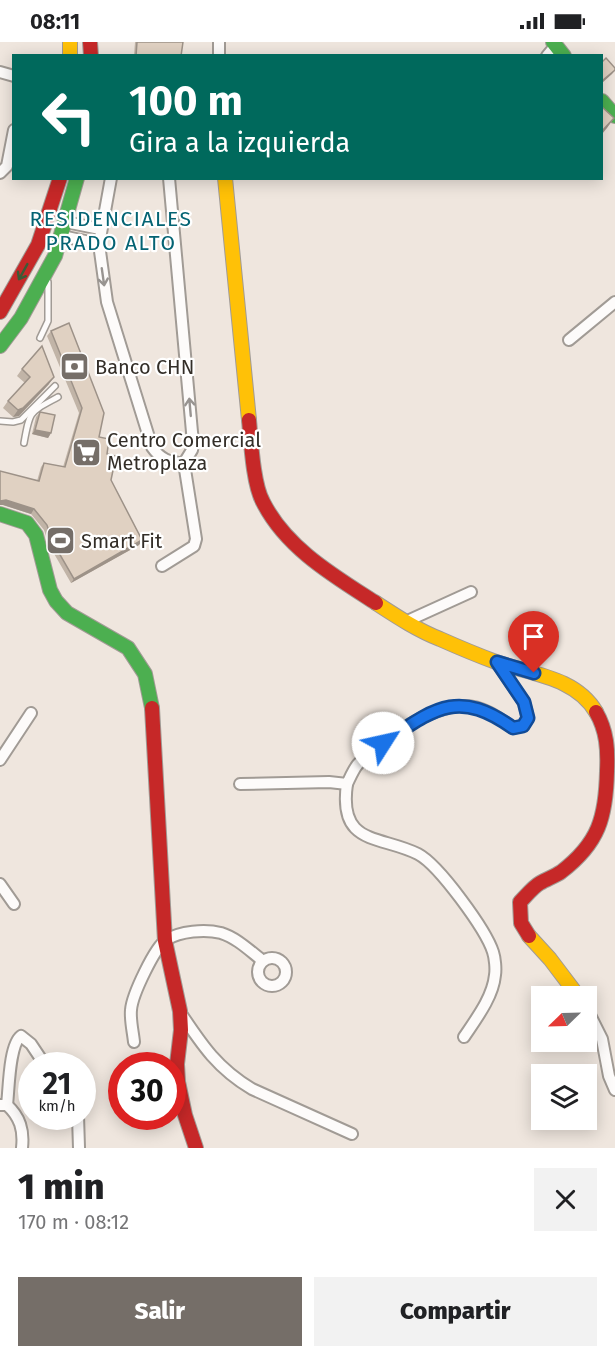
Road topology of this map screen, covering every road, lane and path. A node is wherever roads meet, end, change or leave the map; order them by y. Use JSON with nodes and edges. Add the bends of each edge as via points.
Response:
{"nodes":[{"id":1,"x":603,"y":102,"type":"edge"},
{"id":2,"x":615,"y":116,"type":"edge"},
{"id":3,"x":12,"y":140,"type":"edge"},
{"id":4,"x":0,"y":173,"type":"edge"},
{"id":5,"x":59,"y":180,"type":"edge"},
{"id":6,"x":76,"y":180,"type":"edge"},
{"id":7,"x":111,"y":180,"type":"edge"},
{"id":8,"x":169,"y":180,"type":"edge"},
{"id":9,"x":225,"y":180,"type":"edge"},
{"id":10,"x":66,"y":222,"type":"junction"},
{"id":11,"x":100,"y":229,"type":"junction"},
{"id":12,"x":62,"y":236,"type":"junction"},
{"id":13,"x":99,"y":244,"type":"junction"},
{"id":14,"x":48,"y":270,"type":"junction"},
{"id":15,"x":615,"y":302,"type":"edge"},
{"id":16,"x":0,"y":312,"type":"edge"},
{"id":17,"x":40,"y":338,"type":"dead end"},
{"id":18,"x":569,"y":340,"type":"dead end"},
{"id":19,"x":0,"y":346,"type":"edge"},
{"id":20,"x":55,"y":386,"type":"edge"},
{"id":21,"x":58,"y":397,"type":"dead end"},
{"id":22,"x":0,"y":421,"type":"edge"},
{"id":23,"x":24,"y":443,"type":"dead end"},
{"id":24,"x":184,"y":463,"type":"junction"},
{"id":25,"x":0,"y":514,"type":"edge"},
{"id":26,"x":162,"y":566,"type":"dead end"},
{"id":27,"x":471,"y":592,"type":"dead end"},
{"id":28,"x":405,"y":622,"type":"junction"},
{"id":29,"x":497,"y":662,"type":"junction"},
{"id":30,"x":31,"y":713,"type":"dead end"},
{"id":31,"x":0,"y":760,"type":"edge"},
{"id":32,"x":240,"y":784,"type":"dead end"},
{"id":33,"x":346,"y":784,"type":"junction"},
{"id":34,"x":0,"y":884,"type":"edge"},
{"id":35,"x":14,"y":904,"type":"dead end"},
{"id":36,"x":165,"y":941,"type":"junction"},
{"id":37,"x":263,"y":961,"type":"dead end"},
{"id":38,"x":570,"y":986,"type":"edge"},
{"id":39,"x":180,"y":1011,"type":"junction"},
{"id":40,"x":597,"y":1029,"type":"edge"},
{"id":41,"x":464,"y":1036,"type":"dead end"},
{"id":42,"x":134,"y":1042,"type":"dead end"},
{"id":43,"x":35,"y":1052,"type":"edge"},
{"id":44,"x":615,"y":1090,"type":"edge"},
{"id":45,"x":3,"y":1105,"type":"edge"},
{"id":46,"x":78,"y":1130,"type":"edge"},
{"id":47,"x":352,"y":1134,"type":"dead end"},
{"id":48,"x":22,"y":1145,"type":"edge"},
{"id":49,"x":79,"y":1148,"type":"edge"},
{"id":50,"x":196,"y":1148,"type":"edge"}],
"edges":[{"from":1,"to":2,"type":"main road"},
{"from":3,"to":4,"type":"street","via":[[7,166]]},
{"from":5,"to":16,"type":"main road","one_way":true,"via":[[38,245]]},
{"from":6,"to":10,"type":"main road"},
{"from":7,"to":11,"type":"street"},
{"from":24,"to":8,"type":"street","one_way":true,"via":[[193,443]]},
{"from":9,"to":28,"type":"main road","via":[[254,461],[262,501],[288,537],[319,566]]},
{"from":10,"to":11,"type":"street"},
{"from":10,"to":12,"type":"main road"},
{"from":11,"to":13,"type":"street"},
{"from":12,"to":13,"type":"street"},
{"from":12,"to":14,"type":"main road"},
{"from":13,"to":24,"type":"street","one_way":true,"via":[[107,302],[152,447],[165,460]]},
{"from":14,"to":17,"type":"lane","via":[[48,321]]},
{"from":14,"to":19,"type":"main road"},
{"from":15,"to":18,"type":"street"},
{"from":20,"to":22,"type":"lane","via":[[21,420]]},
{"from":21,"to":23,"type":"lane","via":[[28,417]]},
{"from":24,"to":26,"type":"street","via":[[196,539],[194,546]]},
{"from":25,"to":36,"type":"main road","via":[[27,523],[36,535],[50,590],[67,613],[128,648],[145,674],[152,699]]},
{"from":27,"to":28,"type":"street"},
{"from":28,"to":29,"type":"main road"},
{"from":29,"to":33,"type":"street","via":[[524,702],[526,724],[513,728],[476,707],[463,705],[428,714],[383,743],[357,766]]},
{"from":29,"to":38,"type":"main road","via":[[570,687],[594,708],[606,732],[607,793],[596,833],[578,857],[538,884],[520,902],[521,923],[526,933]]},
{"from":30,"to":31,"type":"street"},
{"from":32,"to":33,"type":"street"},
{"from":33,"to":41,"type":"street","via":[[345,798],[352,824],[373,840],[418,854],[430,863],[458,897],[493,952],[495,976],[489,995]]},
{"from":34,"to":35,"type":"street"},
{"from":36,"to":37,"type":"street","via":[[200,931],[220,933],[235,939]]},
{"from":36,"to":39,"type":"main road"},
{"from":36,"to":42,"type":"street","via":[[134,994]]},
{"from":39,"to":47,"type":"street","via":[[206,1051],[236,1080]]},
{"from":39,"to":50,"type":"main road","via":[[178,1082]]},
{"from":40,"to":44,"type":"street"},
{"from":43,"to":45,"type":"street","via":[[25,1038],[18,1037]]},
{"from":45,"to":48,"type":"street","via":[[19,1119]]},
{"from":46,"to":49,"type":"street"}]}
